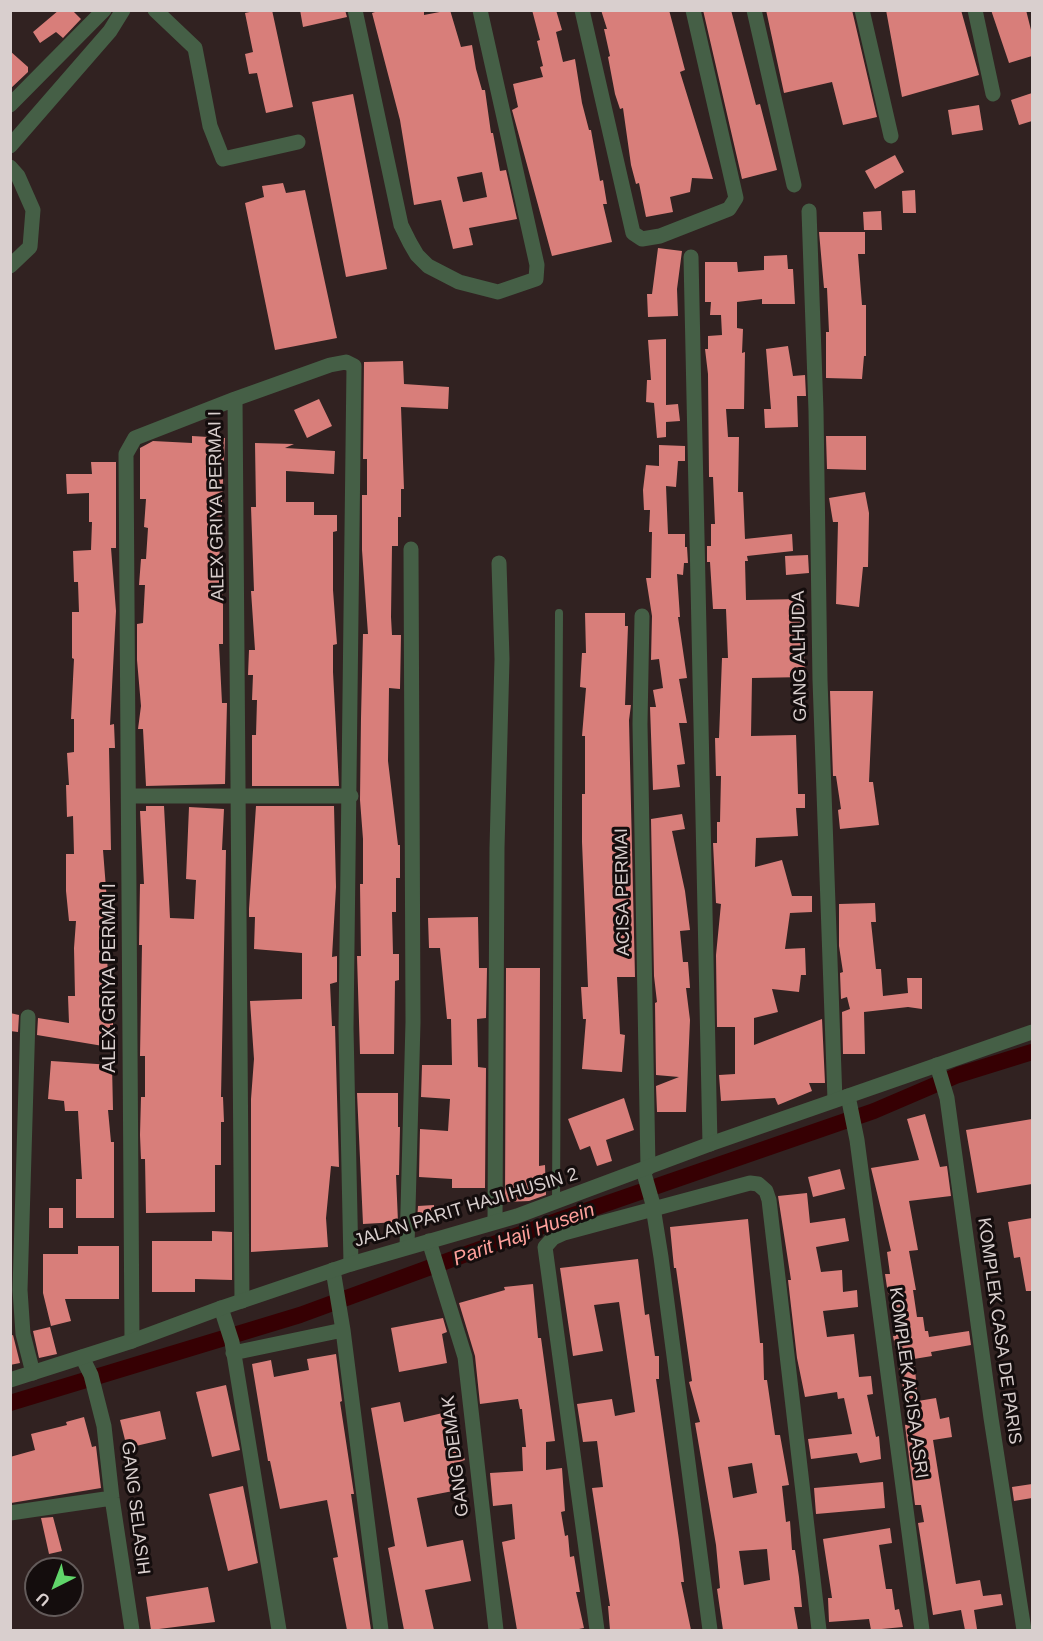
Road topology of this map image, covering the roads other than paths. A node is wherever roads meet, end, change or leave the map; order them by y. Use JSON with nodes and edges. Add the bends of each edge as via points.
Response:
{"nodes":[{"id":1,"x":104,"y":10,"type":"edge"},
{"id":2,"x":123,"y":10,"type":"edge"},
{"id":3,"x":155,"y":10,"type":"edge"},
{"id":4,"x":356,"y":10,"type":"edge"},
{"id":5,"x":480,"y":10,"type":"edge"},
{"id":6,"x":582,"y":10,"type":"edge"},
{"id":7,"x":693,"y":10,"type":"edge"},
{"id":8,"x":754,"y":10,"type":"edge"},
{"id":9,"x":862,"y":10,"type":"edge"},
{"id":10,"x":975,"y":10,"type":"edge"},
{"id":11,"x":993,"y":94,"type":"dead end"},
{"id":12,"x":10,"y":105,"type":"edge"},
{"id":13,"x":891,"y":136,"type":"dead end"},
{"id":14,"x":298,"y":142,"type":"dead end"},
{"id":15,"x":10,"y":146,"type":"edge"},
{"id":16,"x":10,"y":167,"type":"edge"},
{"id":17,"x":794,"y":185,"type":"dead end"},
{"id":18,"x":809,"y":211,"type":"dead end"},
{"id":19,"x":691,"y":257,"type":"dead end"},
{"id":20,"x":10,"y":266,"type":"edge"},
{"id":21,"x":235,"y":399,"type":"junction"},
{"id":22,"x":411,"y":549,"type":"dead end"},
{"id":23,"x":500,"y":563,"type":"dead end"},
{"id":24,"x":559,"y":613,"type":"dead end"},
{"id":25,"x":642,"y":615,"type":"dead end"},
{"id":26,"x":129,"y":796,"type":"junction"},
{"id":27,"x":240,"y":796,"type":"junction"},
{"id":28,"x":351,"y":796,"type":"junction"},
{"id":29,"x":28,"y":1017,"type":"dead end"},
{"id":30,"x":1032,"y":1032,"type":"edge"},
{"id":31,"x":938,"y":1069,"type":"junction"},
{"id":32,"x":844,"y":1100,"type":"junction"},
{"id":33,"x":857,"y":1140,"type":"joint"},
{"id":34,"x":710,"y":1144,"type":"junction"},
{"id":35,"x":646,"y":1172,"type":"junction"},
{"id":36,"x":556,"y":1202,"type":"junction"},
{"id":37,"x":653,"y":1205,"type":"junction"},
{"id":38,"x":495,"y":1221,"type":"junction"},
{"id":39,"x":407,"y":1247,"type":"junction"},
{"id":40,"x":431,"y":1247,"type":"junction"},
{"id":41,"x":351,"y":1264,"type":"junction"},
{"id":42,"x":334,"y":1278,"type":"junction"},
{"id":43,"x":242,"y":1301,"type":"junction"},
{"id":44,"x":223,"y":1315,"type":"junction"},
{"id":45,"x":343,"y":1330,"type":"junction"},
{"id":46,"x":132,"y":1341,"type":"junction"},
{"id":47,"x":232,"y":1348,"type":"junction"},
{"id":48,"x":85,"y":1363,"type":"junction"},
{"id":49,"x":33,"y":1373,"type":"junction"},
{"id":50,"x":10,"y":1380,"type":"edge"},
{"id":51,"x":112,"y":1498,"type":"junction"},
{"id":52,"x":10,"y":1513,"type":"edge"},
{"id":53,"x":132,"y":1630,"type":"edge"},
{"id":54,"x":279,"y":1630,"type":"edge"},
{"id":55,"x":381,"y":1630,"type":"edge"},
{"id":56,"x":496,"y":1630,"type":"edge"},
{"id":57,"x":597,"y":1630,"type":"edge"},
{"id":58,"x":710,"y":1630,"type":"edge"},
{"id":59,"x":819,"y":1630,"type":"edge"},
{"id":60,"x":922,"y":1630,"type":"edge"},
{"id":61,"x":1024,"y":1630,"type":"edge"}],
"edges":[{"from":1,"to":12,"type":"street"},
{"from":2,"to":15,"type":"street","via":[[110,31]]},
{"from":3,"to":14,"type":"street","via":[[195,48],[210,126],[223,159]]},
{"from":4,"to":5,"type":"street","via":[[401,225],[417,255],[428,266],[459,282],[498,292],[536,279],[537,265]]},
{"from":6,"to":7,"type":"street","via":[[633,233],[642,239],[729,210],[736,198]]},
{"from":8,"to":17,"type":"street"},
{"from":9,"to":13,"type":"street"},
{"from":10,"to":11,"type":"street"},
{"from":16,"to":20,"type":"street","via":[[33,210],[30,247]]},
{"from":18,"to":32,"type":"street","name":"GANG ALHUDA","via":[[819,680]]},
{"from":19,"to":34,"type":"street"},
{"from":21,"to":26,"type":"street","name":"ALEX GRIYA PERMAI I","via":[[135,438],[126,454]]},
{"from":21,"to":27,"type":"street","name":"ALEX GRIYA PERMAI I"},
{"from":21,"to":28,"type":"street","via":[[330,365],[346,362],[354,366]]},
{"from":22,"to":39,"type":"street","via":[[413,1022]]},
{"from":23,"to":38,"type":"street"},
{"from":24,"to":36,"type":"lane"},
{"from":25,"to":35,"type":"street","name":"ACISA PERMAI"},
{"from":26,"to":27,"type":"street"},
{"from":26,"to":46,"type":"street","name":"ALEX GRIYA PERMAI I"},
{"from":27,"to":28,"type":"street"},
{"from":27,"to":43,"type":"street","name":"ALEX GRIYA PERMAI I"},
{"from":28,"to":41,"type":"street","via":[[346,1028]]},
{"from":29,"to":49,"type":"street","via":[[20,1290],[23,1334]]},
{"from":30,"to":31,"type":"street","name":"JALAN PARIT HAJI HUSIN 2"},
{"from":31,"to":32,"type":"street","name":"JALAN PARIT HAJI HUSIN 2"},
{"from":31,"to":61,"type":"street","name":"KOMPLEK CASA DE PARIS","via":[[947,1098]]},
{"from":32,"to":33,"type":"street","name":"GANG ALHUDA"},
{"from":32,"to":34,"type":"street","name":"JALAN PARIT HAJI HUSIN 2"},
{"from":33,"to":60,"type":"street","name":"KOMPLEK ACISA ASRI"},
{"from":34,"to":35,"type":"street","name":"JALAN PARIT HAJI HUSIN 2"},
{"from":35,"to":36,"type":"street","name":"JALAN PARIT HAJI HUSIN 2"},
{"from":35,"to":37,"type":"street","name":"ACISA PERMAI"},
{"from":36,"to":38,"type":"street","name":"JALAN PARIT HAJI HUSIN 2"},
{"from":37,"to":57,"type":"street","via":[[564,1233],[545,1247]]},
{"from":37,"to":58,"type":"street","name":"ACISA PERMAI"},
{"from":37,"to":59,"type":"street","via":[[750,1183],[759,1184],[766,1191]]},
{"from":38,"to":40,"type":"street","name":"JALAN PARIT HAJI HUSIN 2"},
{"from":39,"to":40,"type":"street","name":"JALAN PARIT HAJI HUSIN 2"},
{"from":39,"to":41,"type":"street","name":"JALAN PARIT HAJI HUSIN 2"},
{"from":40,"to":56,"type":"street","name":"GANG DEMAK","via":[[465,1357]]},
{"from":41,"to":42,"type":"street","name":"JALAN PARIT HAJI HUSIN 2"},
{"from":42,"to":43,"type":"street","name":"JALAN PARIT HAJI HUSIN 2"},
{"from":42,"to":45,"type":"street"},
{"from":43,"to":44,"type":"street","name":"JALAN PARIT HAJI HUSIN 2"},
{"from":44,"to":46,"type":"street","name":"JALAN PARIT HAJI HUSIN 2"},
{"from":44,"to":47,"type":"street"},
{"from":45,"to":47,"type":"street"},
{"from":45,"to":55,"type":"street"},
{"from":46,"to":48,"type":"street","name":"JALAN PARIT HAJI HUSIN 2"},
{"from":47,"to":54,"type":"street"},
{"from":48,"to":49,"type":"street","name":"JALAN PARIT HAJI HUSIN 2"},
{"from":48,"to":51,"type":"street","name":"GANG SELASIH","via":[[104,1426]]},
{"from":49,"to":50,"type":"street","name":"JALAN PARIT HAJI HUSIN 2"},
{"from":51,"to":52,"type":"street"},
{"from":51,"to":53,"type":"street","name":"GANG SELASIH"}]}
